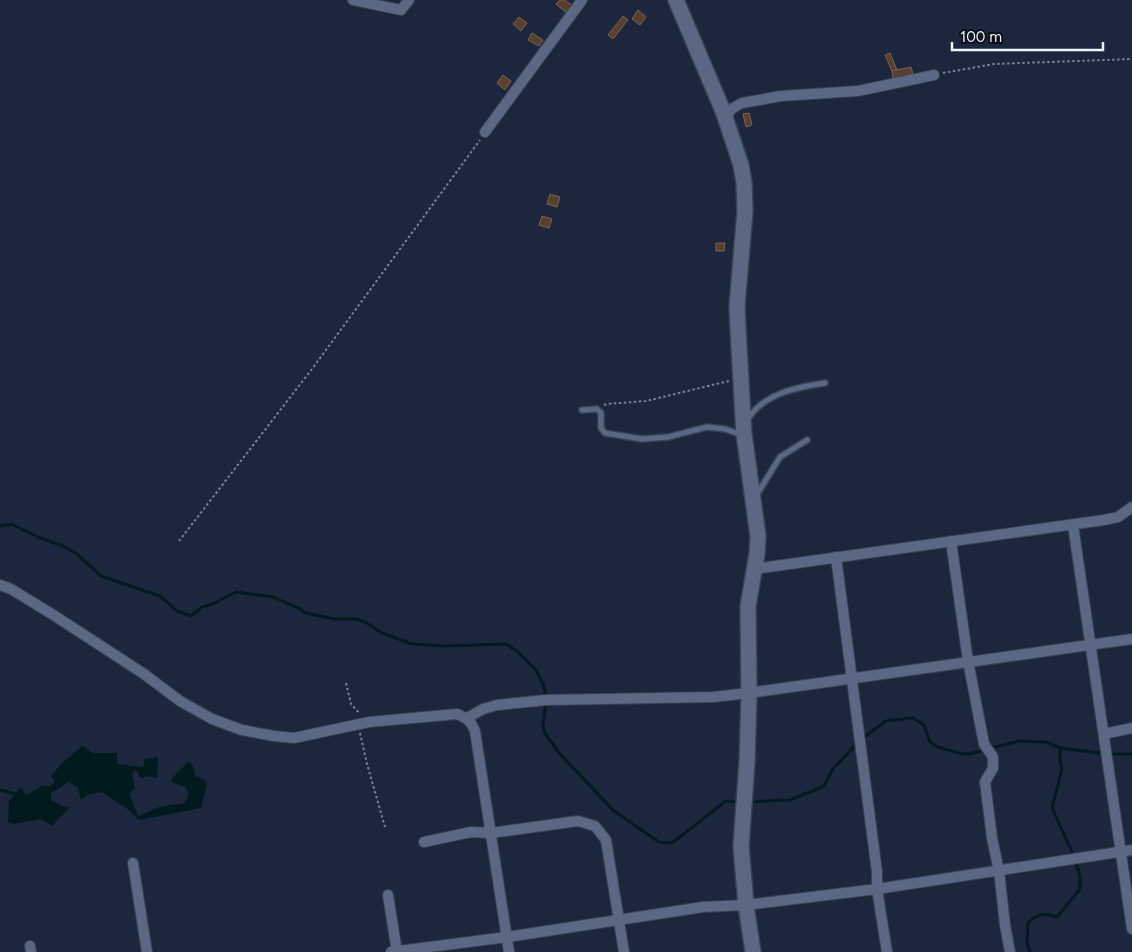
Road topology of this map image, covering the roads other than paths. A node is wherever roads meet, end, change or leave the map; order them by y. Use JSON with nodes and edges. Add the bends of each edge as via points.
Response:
{"nodes":[{"id":1,"x":353,"y":0,"type":"edge"},
{"id":2,"x":409,"y":0,"type":"edge"},
{"id":3,"x":582,"y":0,"type":"edge"},
{"id":4,"x":676,"y":0,"type":"edge"},
{"id":5,"x":934,"y":75,"type":"road end"},
{"id":6,"x":725,"y":116,"type":"junction"},
{"id":7,"x":486,"y":132,"type":"road end"},
{"id":8,"x":825,"y":383,"type":"dead end"},
{"id":9,"x":582,"y":410,"type":"dead end"},
{"id":10,"x":744,"y":431,"type":"junction"},
{"id":11,"x":807,"y":440,"type":"dead end"},
{"id":12,"x":753,"y":501,"type":"junction"},
{"id":13,"x":1132,"y":507,"type":"edge"},
{"id":14,"x":1073,"y":525,"type":"junction"},
{"id":15,"x":951,"y":542,"type":"junction"},
{"id":16,"x":836,"y":557,"type":"junction"},
{"id":17,"x":754,"y":569,"type":"junction"},
{"id":18,"x":0,"y":585,"type":"edge"},
{"id":19,"x":1132,"y":639,"type":"edge"},
{"id":20,"x":1091,"y":646,"type":"junction"},
{"id":21,"x":968,"y":661,"type":"junction"},
{"id":22,"x":852,"y":679,"type":"junction"},
{"id":23,"x":749,"y":694,"type":"junction"},
{"id":24,"x":467,"y":718,"type":"junction"},
{"id":25,"x":1132,"y":728,"type":"edge"},
{"id":26,"x":1104,"y":734,"type":"junction"},
{"id":27,"x":491,"y":833,"type":"junction"},
{"id":28,"x":424,"y":842,"type":"dead end"},
{"id":29,"x":1132,"y":850,"type":"edge"},
{"id":30,"x":1121,"y":851,"type":"junction"},
{"id":31,"x":133,"y":863,"type":"dead end"},
{"id":32,"x":999,"y":871,"type":"junction"},
{"id":33,"x":877,"y":889,"type":"junction"},
{"id":34,"x":388,"y":895,"type":"dead end"},
{"id":35,"x":746,"y":905,"type":"junction"},
{"id":36,"x":619,"y":921,"type":"junction"},
{"id":37,"x":1132,"y":929,"type":"edge"},
{"id":38,"x":507,"y":937,"type":"junction"},
{"id":39,"x":147,"y":952,"type":"edge"},
{"id":40,"x":391,"y":952,"type":"edge"},
{"id":41,"x":397,"y":952,"type":"edge"},
{"id":42,"x":509,"y":952,"type":"edge"},
{"id":43,"x":624,"y":952,"type":"edge"},
{"id":44,"x":753,"y":952,"type":"edge"},
{"id":45,"x":887,"y":952,"type":"edge"},
{"id":46,"x":1010,"y":952,"type":"edge"}],
"edges":[{"from":1,"to":2,"type":"street","via":[[401,10]]},
{"from":3,"to":7,"type":"street"},
{"from":4,"to":6,"type":"street"},
{"from":5,"to":6,"type":"street","via":[[858,91],[781,96],[742,104]]},
{"from":6,"to":10,"type":"street","via":[[744,183],[745,210],[737,306]]},
{"from":8,"to":10,"type":"lane","via":[[781,393],[762,403],[751,414]]},
{"from":9,"to":10,"type":"lane","via":[[597,409],[601,413],[601,428],[605,433],[642,440],[707,427]]},
{"from":10,"to":12,"type":"street"},
{"from":11,"to":12,"type":"lane","via":[[780,457]]},
{"from":12,"to":17,"type":"street","via":[[758,536]]},
{"from":13,"to":14,"type":"street","via":[[1118,516]]},
{"from":14,"to":15,"type":"street"},
{"from":14,"to":20,"type":"street"},
{"from":15,"to":16,"type":"street"},
{"from":15,"to":21,"type":"street"},
{"from":16,"to":17,"type":"street"},
{"from":16,"to":22,"type":"street"},
{"from":17,"to":23,"type":"street","via":[[748,606]]},
{"from":18,"to":24,"type":"street","via":[[55,616],[180,701],[212,719],[242,730],[294,738],[369,722],[457,714]]},
{"from":19,"to":20,"type":"street"},
{"from":20,"to":21,"type":"street"},
{"from":20,"to":26,"type":"street"},
{"from":21,"to":22,"type":"street"},
{"from":21,"to":32,"type":"street","via":[[984,744],[992,757],[993,768],[985,782]]},
{"from":22,"to":23,"type":"street"},
{"from":22,"to":33,"type":"street"},
{"from":23,"to":24,"type":"street","via":[[546,700],[497,705]]},
{"from":23,"to":35,"type":"street","via":[[742,826]]},
{"from":24,"to":27,"type":"street","via":[[475,731]]},
{"from":25,"to":26,"type":"street"},
{"from":26,"to":30,"type":"street"},
{"from":27,"to":28,"type":"street","via":[[472,832]]},
{"from":27,"to":36,"type":"street","via":[[578,821],[596,826],[606,840]]},
{"from":27,"to":38,"type":"street"},
{"from":29,"to":30,"type":"street"},
{"from":30,"to":32,"type":"street"},
{"from":30,"to":37,"type":"street"},
{"from":31,"to":39,"type":"street"},
{"from":32,"to":33,"type":"street"},
{"from":32,"to":46,"type":"street"},
{"from":33,"to":35,"type":"street"},
{"from":33,"to":45,"type":"street"},
{"from":34,"to":41,"type":"street"},
{"from":35,"to":36,"type":"street","via":[[703,907]]},
{"from":35,"to":44,"type":"street"},
{"from":36,"to":38,"type":"street"},
{"from":36,"to":43,"type":"street"},
{"from":38,"to":41,"type":"street"},
{"from":38,"to":42,"type":"street"},
{"from":40,"to":41,"type":"street"}]}
